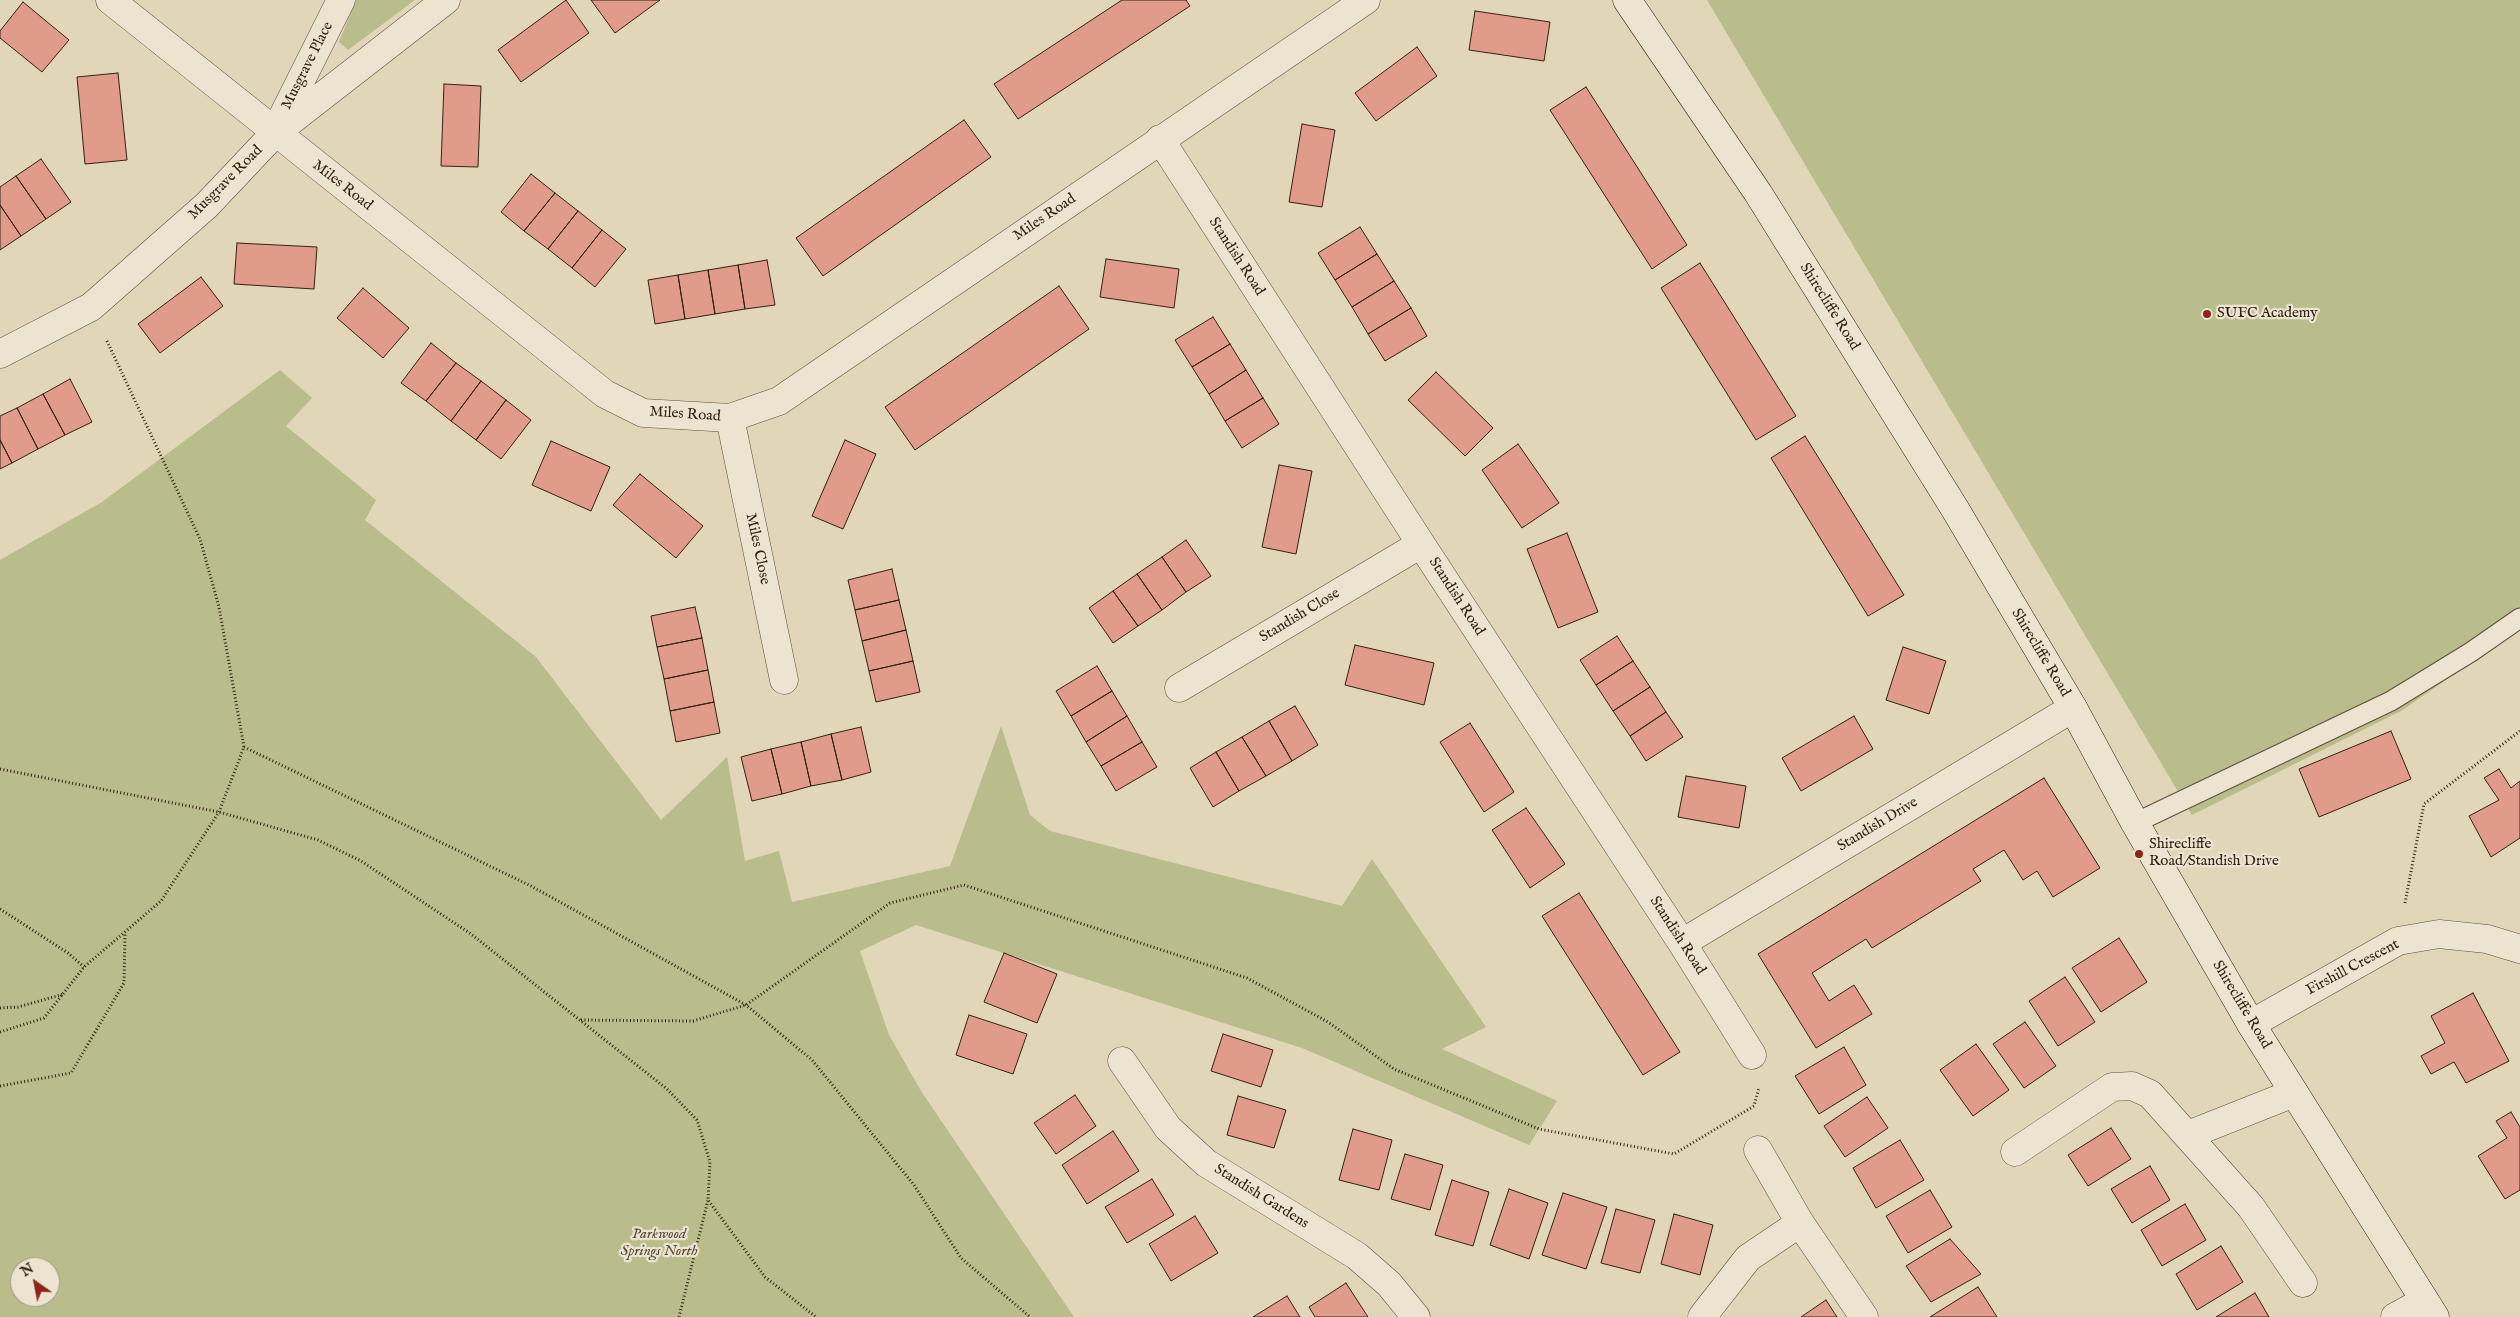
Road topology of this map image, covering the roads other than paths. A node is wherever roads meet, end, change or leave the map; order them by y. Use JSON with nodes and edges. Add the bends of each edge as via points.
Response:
{"nodes":[{"id":1,"x":110,"y":0,"type":"edge"},
{"id":2,"x":342,"y":0,"type":"edge"},
{"id":3,"x":1366,"y":0,"type":"edge"},
{"id":4,"x":1627,"y":0,"type":"edge"},
{"id":5,"x":439,"y":2,"type":"edge"},
{"id":6,"x":275,"y":133,"type":"junction"},
{"id":7,"x":1160,"y":139,"type":"junction"},
{"id":8,"x":0,"y":354,"type":"edge"},
{"id":9,"x":730,"y":418,"type":"junction"},
{"id":10,"x":1421,"y":544,"type":"junction"},
{"id":11,"x":2520,"y":618,"type":"edge"},
{"id":12,"x":784,"y":680,"type":"dead end"},
{"id":13,"x":1180,"y":688,"type":"dead end"},
{"id":14,"x":2073,"y":708,"type":"junction"},
{"id":15,"x":2135,"y":823,"type":"junction"},
{"id":16,"x":1682,"y":942,"type":"junction"},
{"id":17,"x":2520,"y":950,"type":"edge"},
{"id":18,"x":2251,"y":1024,"type":"junction"},
{"id":19,"x":1752,"y":1055,"type":"road end"},
{"id":20,"x":1122,"y":1061,"type":"dead end"},
{"id":21,"x":2294,"y":1092,"type":"junction"},
{"id":22,"x":2188,"y":1135,"type":"junction"},
{"id":23,"x":1758,"y":1150,"type":"dead end"},
{"id":24,"x":2015,"y":1152,"type":"dead end"},
{"id":25,"x":1800,"y":1223,"type":"junction"},
{"id":26,"x":2304,"y":1283,"type":"dead end"},
{"id":27,"x":2429,"y":1309,"type":"edge"},
{"id":28,"x":1416,"y":1317,"type":"edge"},
{"id":29,"x":1702,"y":1317,"type":"edge"},
{"id":30,"x":1864,"y":1317,"type":"edge"},
{"id":31,"x":2395,"y":1317,"type":"edge"}],
"edges":[{"from":1,"to":6,"type":"street","name":"Miles Road"},
{"from":2,"to":6,"type":"street","name":"Musgrave Place"},
{"from":3,"to":7,"type":"street","name":"Miles Road"},
{"from":4,"to":14,"type":"street","name":"Shirecliffe Road","via":[[1763,201],[1955,509]]},
{"from":5,"to":6,"type":"street","name":"Musgrave Road"},
{"from":6,"to":8,"type":"street","name":"Musgrave Road","via":[[207,205],[90,307]]},
{"from":6,"to":9,"type":"street","name":"Miles Road","via":[[605,394],[643,413]]},
{"from":7,"to":9,"type":"street","name":"Miles Road","via":[[779,401]]},
{"from":7,"to":10,"type":"street","name":"Standish Road"},
{"from":9,"to":12,"type":"street","name":"Miles Close"},
{"from":10,"to":13,"type":"street","name":"Standish Close"},
{"from":10,"to":16,"type":"street","name":"Standish Road"},
{"from":11,"to":15,"type":"lane","via":[[2472,652],[2391,701]]},
{"from":14,"to":15,"type":"street","name":"Shirecliffe Road"},
{"from":14,"to":16,"type":"street","name":"Standish Drive"},
{"from":15,"to":18,"type":"street","name":"Shirecliffe Road"},
{"from":16,"to":19,"type":"street","name":"Standish Road"},
{"from":17,"to":18,"type":"street","name":"Firshill Crescent","via":[[2487,939],[2438,934],[2398,941]]},
{"from":18,"to":21,"type":"street","name":"Shirecliffe Road"},
{"from":20,"to":28,"type":"street","name":"Standish Gardens","via":[[1168,1128],[1206,1163],[1357,1256],[1389,1284]]},
{"from":21,"to":22,"type":"street"},
{"from":21,"to":27,"type":"street","name":"Shirecliffe Road"},
{"from":22,"to":24,"type":"street","via":[[2150,1094],[2132,1086],[2112,1087]]},
{"from":22,"to":26,"type":"street","via":[[2251,1207]]},
{"from":23,"to":25,"type":"street"},
{"from":25,"to":29,"type":"street","via":[[1748,1258]]},
{"from":25,"to":30,"type":"street"},
{"from":27,"to":31,"type":"street"}]}
